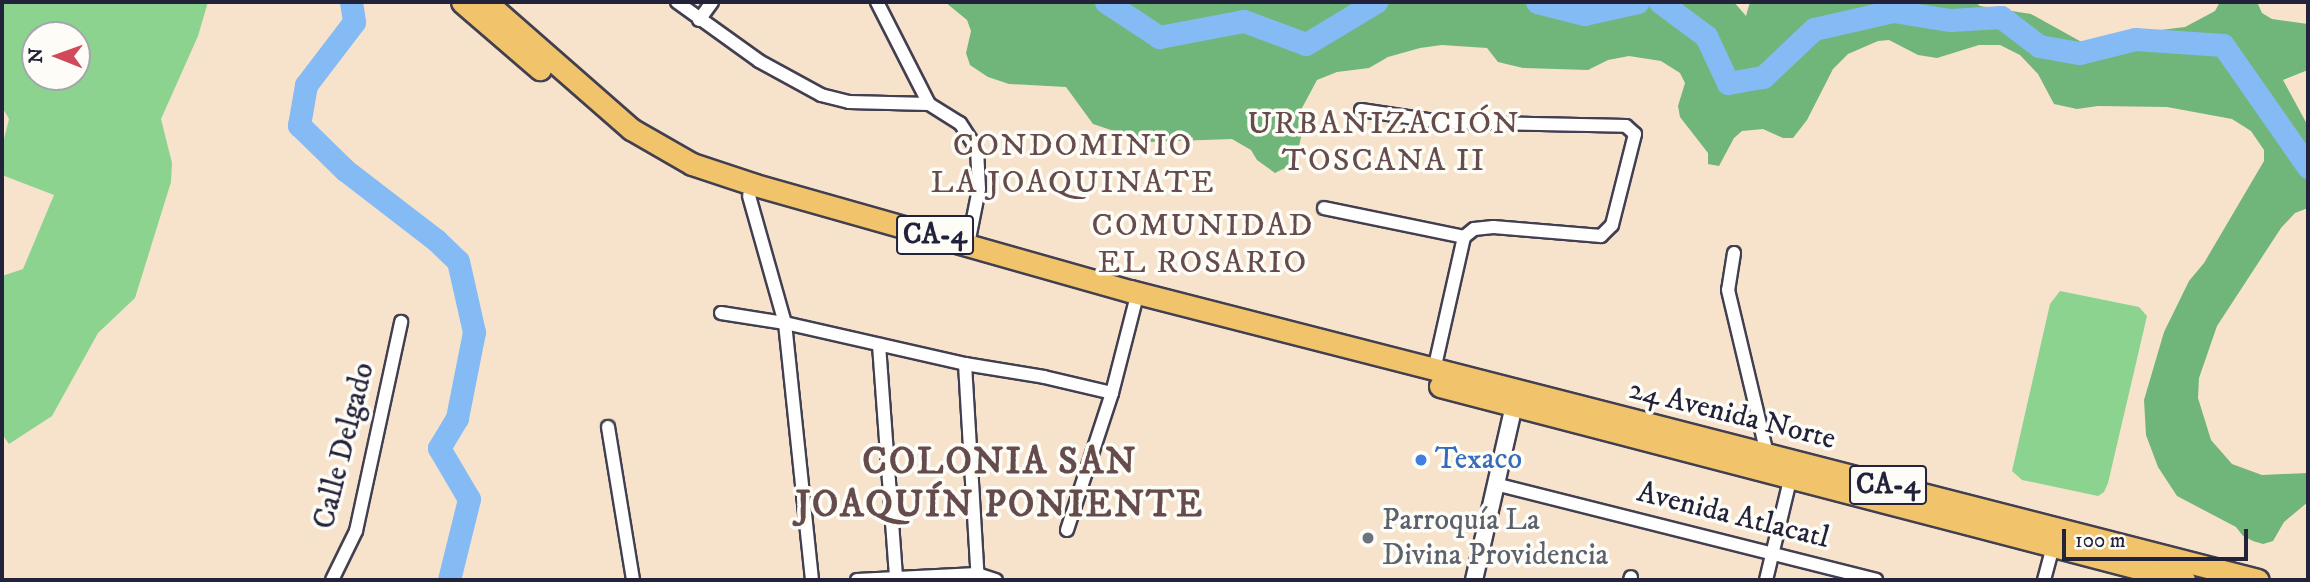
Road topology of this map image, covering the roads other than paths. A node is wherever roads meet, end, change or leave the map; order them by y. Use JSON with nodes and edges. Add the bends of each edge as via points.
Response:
{"nodes":[{"id":1,"x":462,"y":2,"type":"edge"},
{"id":2,"x":486,"y":2,"type":"edge"},
{"id":3,"x":677,"y":2,"type":"edge"},
{"id":4,"x":712,"y":2,"type":"edge"},
{"id":5,"x":877,"y":2,"type":"edge"},
{"id":6,"x":699,"y":20,"type":"junction"},
{"id":7,"x":929,"y":104,"type":"junction"},
{"id":8,"x":1361,"y":110,"type":"dead end"},
{"id":9,"x":749,"y":196,"type":"junction"},
{"id":10,"x":1324,"y":208,"type":"dead end"},
{"id":11,"x":1464,"y":237,"type":"junction"},
{"id":12,"x":968,"y":244,"type":"junction"},
{"id":13,"x":1734,"y":253,"type":"dead end"},
{"id":14,"x":1136,"y":298,"type":"junction"},
{"id":15,"x":721,"y":313,"type":"dead end"},
{"id":16,"x":401,"y":321,"type":"dead end"},
{"id":17,"x":785,"y":323,"type":"junction"},
{"id":18,"x":879,"y":345,"type":"junction"},
{"id":19,"x":965,"y":365,"type":"junction"},
{"id":20,"x":1434,"y":370,"type":"junction"},
{"id":21,"x":1112,"y":393,"type":"junction"},
{"id":22,"x":1515,"y":399,"type":"junction"},
{"id":23,"x":608,"y":427,"type":"dead end"},
{"id":24,"x":1767,"y":454,"type":"junction"},
{"id":25,"x":1793,"y":469,"type":"junction"},
{"id":26,"x":1495,"y":484,"type":"junction"},
{"id":27,"x":1067,"y":530,"type":"dead end"},
{"id":28,"x":2056,"y":537,"type":"junction"},
{"id":29,"x":1772,"y":552,"type":"junction"},
{"id":30,"x":896,"y":577,"type":"junction"},
{"id":31,"x":977,"y":577,"type":"edge"},
{"id":32,"x":332,"y":580,"type":"edge"},
{"id":33,"x":633,"y":580,"type":"edge"},
{"id":34,"x":812,"y":580,"type":"edge"},
{"id":35,"x":858,"y":580,"type":"edge"},
{"id":36,"x":996,"y":580,"type":"edge"},
{"id":37,"x":1474,"y":580,"type":"edge"},
{"id":38,"x":1766,"y":580,"type":"edge"},
{"id":39,"x":1876,"y":580,"type":"edge"},
{"id":40,"x":2044,"y":580,"type":"edge"},
{"id":41,"x":2184,"y":580,"type":"edge"},
{"id":42,"x":2258,"y":580,"type":"edge"}],
"edges":[{"from":1,"to":9,"type":"main road","number":"CA-4","via":[[640,148],[671,166]]},
{"from":2,"to":12,"type":"main road","number":"CA-4","via":[[631,130],[692,164]]},
{"from":3,"to":6,"type":"street"},
{"from":4,"to":6,"type":"street"},
{"from":5,"to":7,"type":"street"},
{"from":6,"to":7,"type":"street","via":[[821,95],[849,102]]},
{"from":7,"to":12,"type":"street","via":[[960,123],[977,149],[979,189]]},
{"from":8,"to":11,"type":"street","via":[[1441,122],[1632,129],[1635,134],[1619,201],[1612,225],[1601,236],[1493,226],[1474,229]]},
{"from":9,"to":14,"type":"main road","number":"CA-4"},
{"from":9,"to":17,"type":"street"},
{"from":10,"to":11,"type":"street"},
{"from":11,"to":20,"type":"street"},
{"from":12,"to":14,"type":"main road","number":"CA-4"},
{"from":13,"to":24,"type":"street","via":[[1728,290]]},
{"from":14,"to":20,"type":"main road","number":"CA-4"},
{"from":14,"to":21,"type":"street"},
{"from":14,"to":22,"type":"main road","number":"CA-4"},
{"from":15,"to":17,"type":"street"},
{"from":16,"to":32,"type":"street","name":"Calle Delgado","via":[[356,531]]},
{"from":17,"to":18,"type":"street"},
{"from":17,"to":34,"type":"street"},
{"from":18,"to":19,"type":"street"},
{"from":18,"to":30,"type":"street"},
{"from":19,"to":21,"type":"street"},
{"from":19,"to":31,"type":"street"},
{"from":20,"to":22,"type":"main road","number":"CA-4"},
{"from":21,"to":27,"type":"street"},
{"from":22,"to":24,"type":"main road","name":"24 Avenida Norte","number":"CA-4"},
{"from":22,"to":25,"type":"main road","name":"24 Avenida Norte","number":"CA-4"},
{"from":22,"to":26,"type":"street"},
{"from":23,"to":33,"type":"street"},
{"from":24,"to":25,"type":"main road","name":"24 Avenida Norte","number":"CA-4"},
{"from":25,"to":28,"type":"main road","name":"24 Avenida Norte","number":"CA-4"},
{"from":25,"to":29,"type":"street"},
{"from":26,"to":29,"type":"street","name":"Avenida Atlacatl"},
{"from":26,"to":37,"type":"street"},
{"from":28,"to":40,"type":"street"},
{"from":28,"to":41,"type":"main road","name":"24 Avenida Norte","number":"CA-4"},
{"from":28,"to":42,"type":"main road","name":"24 Avenida Norte","number":"CA-4"},
{"from":29,"to":38,"type":"street"},
{"from":29,"to":39,"type":"street","name":"Avenida Atlacatl"},
{"from":30,"to":31,"type":"street"},
{"from":30,"to":35,"type":"street"},
{"from":31,"to":36,"type":"street"}]}
